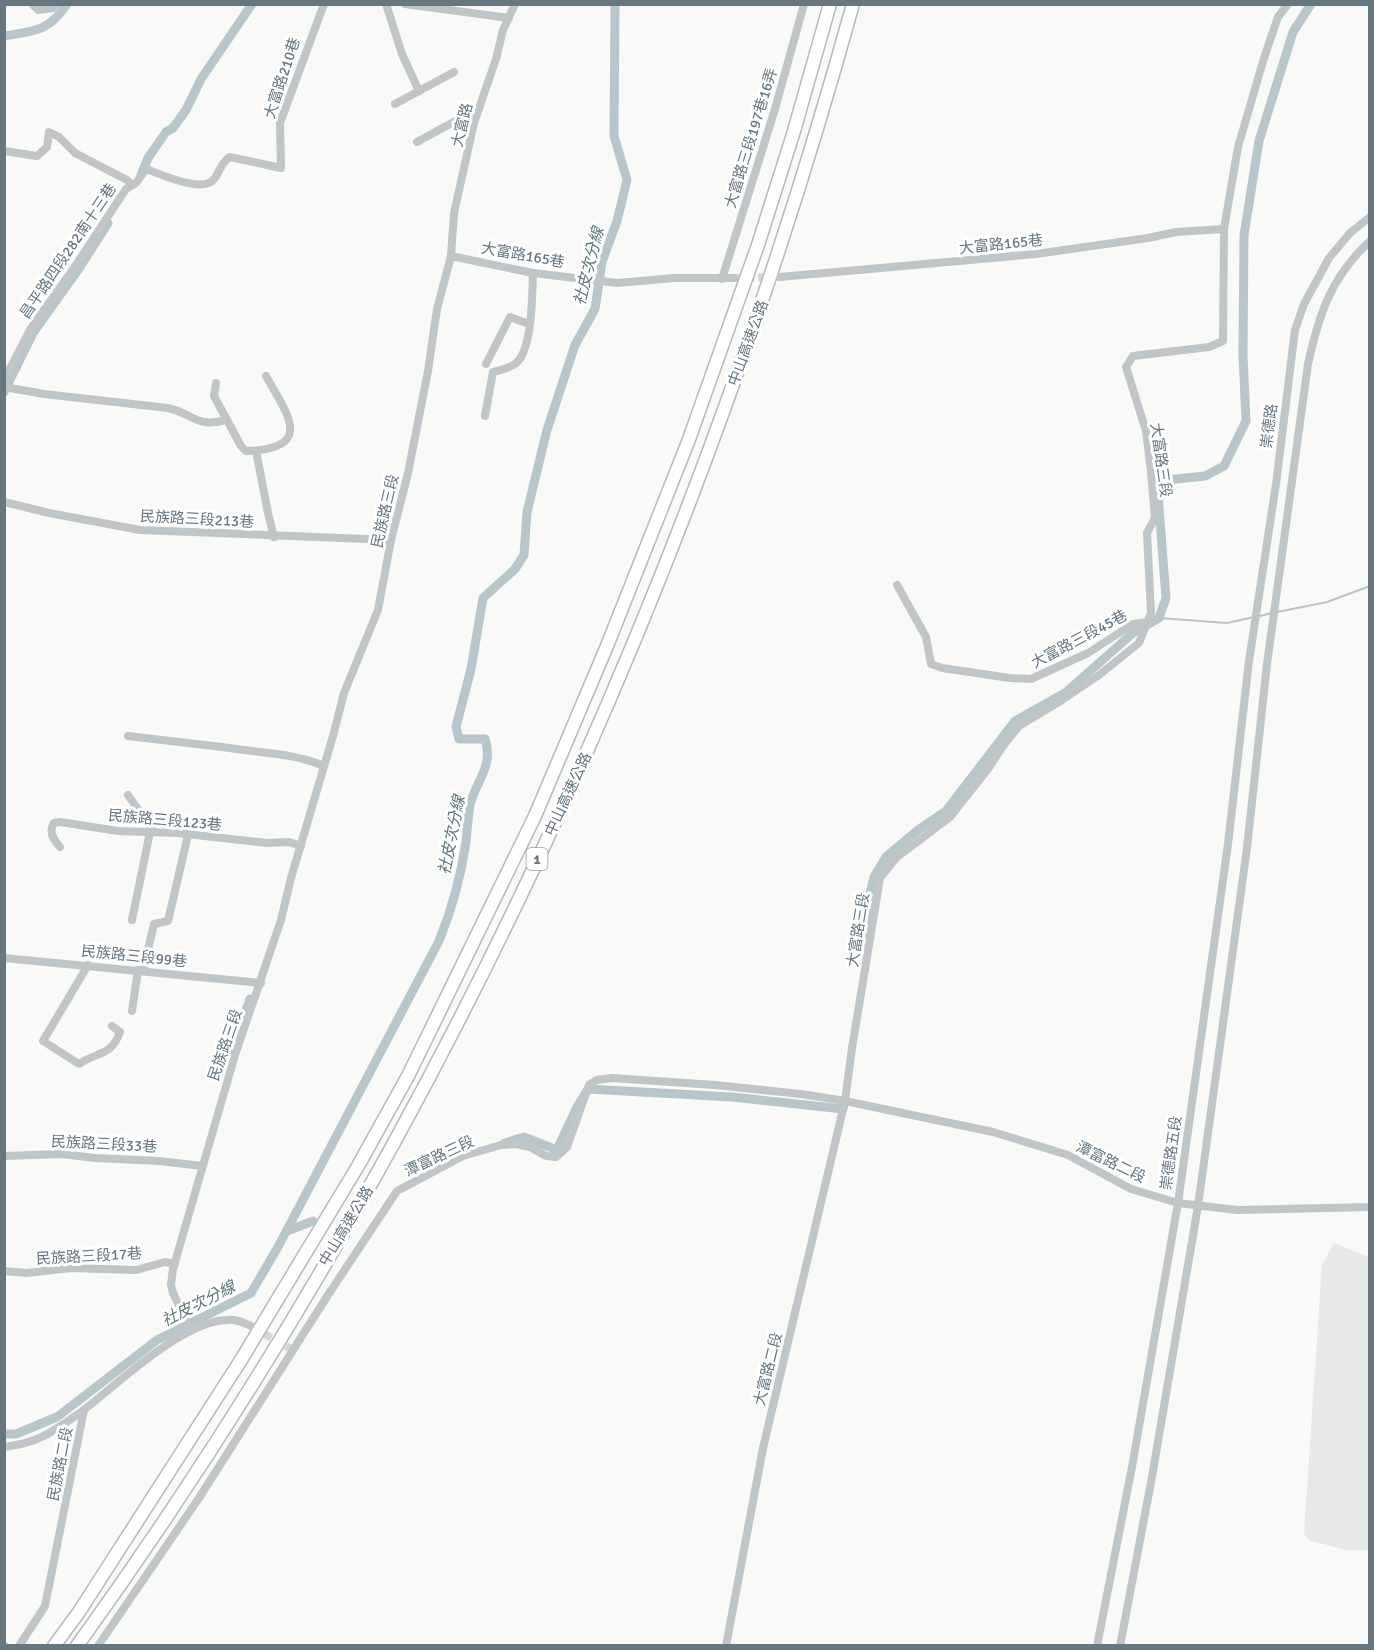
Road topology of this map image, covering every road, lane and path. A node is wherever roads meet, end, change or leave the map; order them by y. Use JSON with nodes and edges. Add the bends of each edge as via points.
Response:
{"nodes":[{"id":1,"x":32,"y":4,"type":"edge"},
{"id":2,"x":56,"y":4,"type":"edge"},
{"id":3,"x":324,"y":4,"type":"edge"},
{"id":4,"x":386,"y":4,"type":"edge"},
{"id":5,"x":405,"y":4,"type":"edge"},
{"id":6,"x":515,"y":4,"type":"edge"},
{"id":7,"x":804,"y":4,"type":"edge"},
{"id":8,"x":830,"y":4,"type":"edge"},
{"id":9,"x":853,"y":4,"type":"edge"},
{"id":10,"x":1288,"y":4,"type":"edge"},
{"id":11,"x":508,"y":18,"type":"junction"},
{"id":12,"x":454,"y":72,"type":"dead end"},
{"id":13,"x":419,"y":91,"type":"junction"},
{"id":14,"x":395,"y":104,"type":"dead end"},
{"id":15,"x":474,"y":123,"type":"junction"},
{"id":16,"x":417,"y":142,"type":"dead end"},
{"id":17,"x":4,"y":151,"type":"edge"},
{"id":18,"x":131,"y":184,"type":"junction"},
{"id":19,"x":1370,"y":217,"type":"edge"},
{"id":20,"x":1224,"y":229,"type":"junction"},
{"id":21,"x":1370,"y":242,"type":"edge"},
{"id":22,"x":451,"y":256,"type":"junction"},
{"id":23,"x":533,"y":273,"type":"junction"},
{"id":24,"x":780,"y":277,"type":"tunnel mouth"},
{"id":25,"x":734,"y":278,"type":"tunnel mouth"},
{"id":26,"x":722,"y":279,"type":"junction"},
{"id":27,"x":529,"y":324,"type":"junction"},
{"id":28,"x":486,"y":364,"type":"dead end"},
{"id":29,"x":266,"y":376,"type":"dead end"},
{"id":30,"x":4,"y":380,"type":"edge"},
{"id":31,"x":216,"y":383,"type":"dead end"},
{"id":32,"x":4,"y":387,"type":"edge"},
{"id":33,"x":485,"y":416,"type":"dead end"},
{"id":34,"x":228,"y":420,"type":"junction"},
{"id":35,"x":256,"y":451,"type":"junction"},
{"id":36,"x":4,"y":502,"type":"edge"},
{"id":37,"x":274,"y":537,"type":"junction"},
{"id":38,"x":391,"y":540,"type":"junction"},
{"id":39,"x":897,"y":585,"type":"dead end"},
{"id":40,"x":1149,"y":622,"type":"junction"},
{"id":41,"x":1248,"y":661,"type":"joint"},
{"id":42,"x":128,"y":736,"type":"dead end"},
{"id":43,"x":324,"y":766,"type":"junction"},
{"id":44,"x":128,"y":795,"type":"dead end"},
{"id":45,"x":152,"y":832,"type":"junction"},
{"id":46,"x":188,"y":835,"type":"junction"},
{"id":47,"x":301,"y":846,"type":"junction"},
{"id":48,"x":60,"y":847,"type":"dead end"},
{"id":49,"x":132,"y":920,"type":"dead end"},
{"id":50,"x":4,"y":958,"type":"edge"},
{"id":51,"x":88,"y":965,"type":"junction"},
{"id":52,"x":141,"y":970,"type":"junction"},
{"id":53,"x":261,"y":982,"type":"junction"},
{"id":54,"x":132,"y":1011,"type":"dead end"},
{"id":55,"x":112,"y":1026,"type":"dead end"},
{"id":56,"x":845,"y":1101,"type":"junction"},
{"id":57,"x":4,"y":1156,"type":"edge"},
{"id":58,"x":202,"y":1166,"type":"junction"},
{"id":59,"x":1178,"y":1203,"type":"junction"},
{"id":60,"x":1198,"y":1206,"type":"junction"},
{"id":61,"x":1370,"y":1207,"type":"edge"},
{"id":62,"x":175,"y":1264,"type":"junction"},
{"id":63,"x":4,"y":1271,"type":"edge"},
{"id":64,"x":188,"y":1326,"type":"junction"},
{"id":65,"x":253,"y":1327,"type":"tunnel mouth"},
{"id":66,"x":84,"y":1410,"type":"junction"},
{"id":67,"x":4,"y":1447,"type":"edge"},
{"id":68,"x":19,"y":1646,"type":"edge"},
{"id":69,"x":54,"y":1646,"type":"edge"},
{"id":70,"x":77,"y":1646,"type":"edge"},
{"id":71,"x":98,"y":1646,"type":"edge"},
{"id":72,"x":726,"y":1646,"type":"edge"},
{"id":73,"x":1097,"y":1646,"type":"edge"},
{"id":74,"x":1120,"y":1646,"type":"edge"}],
"edges":[{"from":1,"to":2,"type":"street","via":[[38,10],[54,8]]},
{"from":3,"to":18,"type":"street","name":"大富路210巷","via":[[279,123],[281,168],[230,157],[208,183],[186,184],[146,169]]},
{"from":4,"to":13,"type":"street"},
{"from":5,"to":11,"type":"street"},
{"from":6,"to":11,"type":"street","name":"大富路"},
{"from":7,"to":26,"type":"street","name":"大富路三段197巷16弄","via":[[788,69]]},
{"from":8,"to":69,"type":"highway","name":"中山高速公路","number":"1","via":[[758,245],[688,442],[535,816],[408,1076],[358,1166],[241,1360]]},
{"from":9,"to":70,"type":"highway","name":"中山高速公路","number":"1","via":[[766,291],[709,453],[617,685],[528,879],[464,1011],[369,1189],[266,1362],[137,1562]]},
{"from":10,"to":20,"type":"street","name":"大富路三段","via":[[1278,17],[1241,136]]},
{"from":11,"to":15,"type":"street","name":"大富路"},
{"from":12,"to":13,"type":"street"},
{"from":13,"to":14,"type":"street"},
{"from":15,"to":16,"type":"street","via":[[459,119]]},
{"from":15,"to":22,"type":"street","name":"大富路","via":[[454,213]]},
{"from":17,"to":18,"type":"street","name":"昌平路四段282南十三巷","via":[[37,156],[47,147],[49,132],[75,153]]},
{"from":18,"to":30,"type":"street","name":"昌平路四段282南十三巷","via":[[31,328]]},
{"from":19,"to":41,"type":"street","name":"崇德路","via":[[1329,258],[1295,330]]},
{"from":20,"to":24,"type":"street","name":"大富路165巷","via":[[1176,232],[1024,255]]},
{"from":20,"to":40,"type":"street","name":"大富路三段","via":[[1223,341],[1209,347],[1133,356],[1126,367],[1146,431],[1153,494],[1155,518],[1147,533]]},
{"from":21,"to":60,"type":"street","name":"崇德路","via":[[1341,272],[1329,292],[1308,364]]},
{"from":22,"to":23,"type":"street","name":"大富路165巷"},
{"from":22,"to":38,"type":"street","name":"民族路三段"},
{"from":23,"to":26,"type":"street","name":"大富路165巷","via":[[618,283]]},
{"from":23,"to":27,"type":"street"},
{"from":25,"to":26,"type":"street","name":"大富路165巷"},
{"from":27,"to":28,"type":"street","via":[[510,317]]},
{"from":27,"to":33,"type":"street","via":[[526,349],[516,363],[493,372]]},
{"from":29,"to":35,"type":"street","via":[[292,432],[279,446]]},
{"from":31,"to":34,"type":"street","via":[[214,396]]},
{"from":32,"to":34,"type":"street","via":[[168,408],[198,422]]},
{"from":34,"to":35,"type":"street","via":[[241,446],[246,451]]},
{"from":35,"to":37,"type":"street"},
{"from":36,"to":37,"type":"street","name":"民族路三段213巷","via":[[140,530]]},
{"from":37,"to":38,"type":"street","name":"民族路三段213巷"},
{"from":38,"to":43,"type":"street","name":"民族路三段","via":[[374,622],[344,693]]},
{"from":39,"to":40,"type":"street","name":"大富路三段45巷","via":[[926,637],[931,664],[1010,678],[1043,676],[1133,624]]},
{"from":40,"to":56,"type":"street","name":"大富路三段","via":[[1139,643],[1099,675],[1019,726],[950,817],[897,857],[880,878]]},
{"from":41,"to":59,"type":"street","name":"崇德路五段","via":[[1228,843]]},
{"from":42,"to":43,"type":"street","via":[[284,755]]},
{"from":43,"to":47,"type":"street","name":"民族路三段"},
{"from":44,"to":45,"type":"street"},
{"from":45,"to":46,"type":"street","name":"民族路三段123巷"},
{"from":45,"to":48,"type":"street","name":"民族路三段123巷","via":[[60,822],[52,826],[51,833]]},
{"from":45,"to":49,"type":"street"},
{"from":46,"to":47,"type":"street","name":"民族路三段123巷"},
{"from":46,"to":52,"type":"street","via":[[168,921],[154,924]]},
{"from":47,"to":53,"type":"street","name":"民族路三段"},
{"from":50,"to":51,"type":"street","name":"民族路三段99巷"},
{"from":51,"to":52,"type":"street","name":"民族路三段99巷"},
{"from":51,"to":55,"type":"street","via":[[43,1041],[79,1064],[111,1049],[120,1032]]},
{"from":52,"to":53,"type":"street","name":"民族路三段99巷"},
{"from":52,"to":54,"type":"street"},
{"from":53,"to":58,"type":"street","name":"民族路三段"},
{"from":56,"to":59,"type":"street","name":"潭富路二段","via":[[993,1132],[1068,1155],[1131,1190]]},
{"from":56,"to":71,"type":"street","name":"潭富路三段","via":[[726,1086],[597,1080],[584,1095],[567,1147],[556,1157],[530,1147],[501,1145],[463,1156],[397,1191],[199,1498]]},
{"from":56,"to":72,"type":"street","name":"大富路二段","via":[[763,1448]]},
{"from":57,"to":58,"type":"street","name":"民族路三段33巷","via":[[62,1154]]},
{"from":58,"to":62,"type":"street","name":"民族路三段"},
{"from":59,"to":60,"type":"street","name":"潭富路二段"},
{"from":59,"to":73,"type":"street","name":"崇德路五段"},
{"from":60,"to":61,"type":"street","name":"潭富路二段","via":[[1237,1210]]},
{"from":60,"to":74,"type":"street"},
{"from":62,"to":63,"type":"street","name":"民族路三段17巷","via":[[165,1262],[136,1270]]},
{"from":62,"to":64,"type":"street","name":"民族路三段","via":[[171,1285]]},
{"from":64,"to":65,"type":"street","via":[[225,1319]]},
{"from":64,"to":66,"type":"street","name":"民族路二段"},
{"from":66,"to":67,"type":"street","via":[[46,1436],[26,1445]]},
{"from":66,"to":68,"type":"street","name":"民族路二段","via":[[45,1606]]}]}
